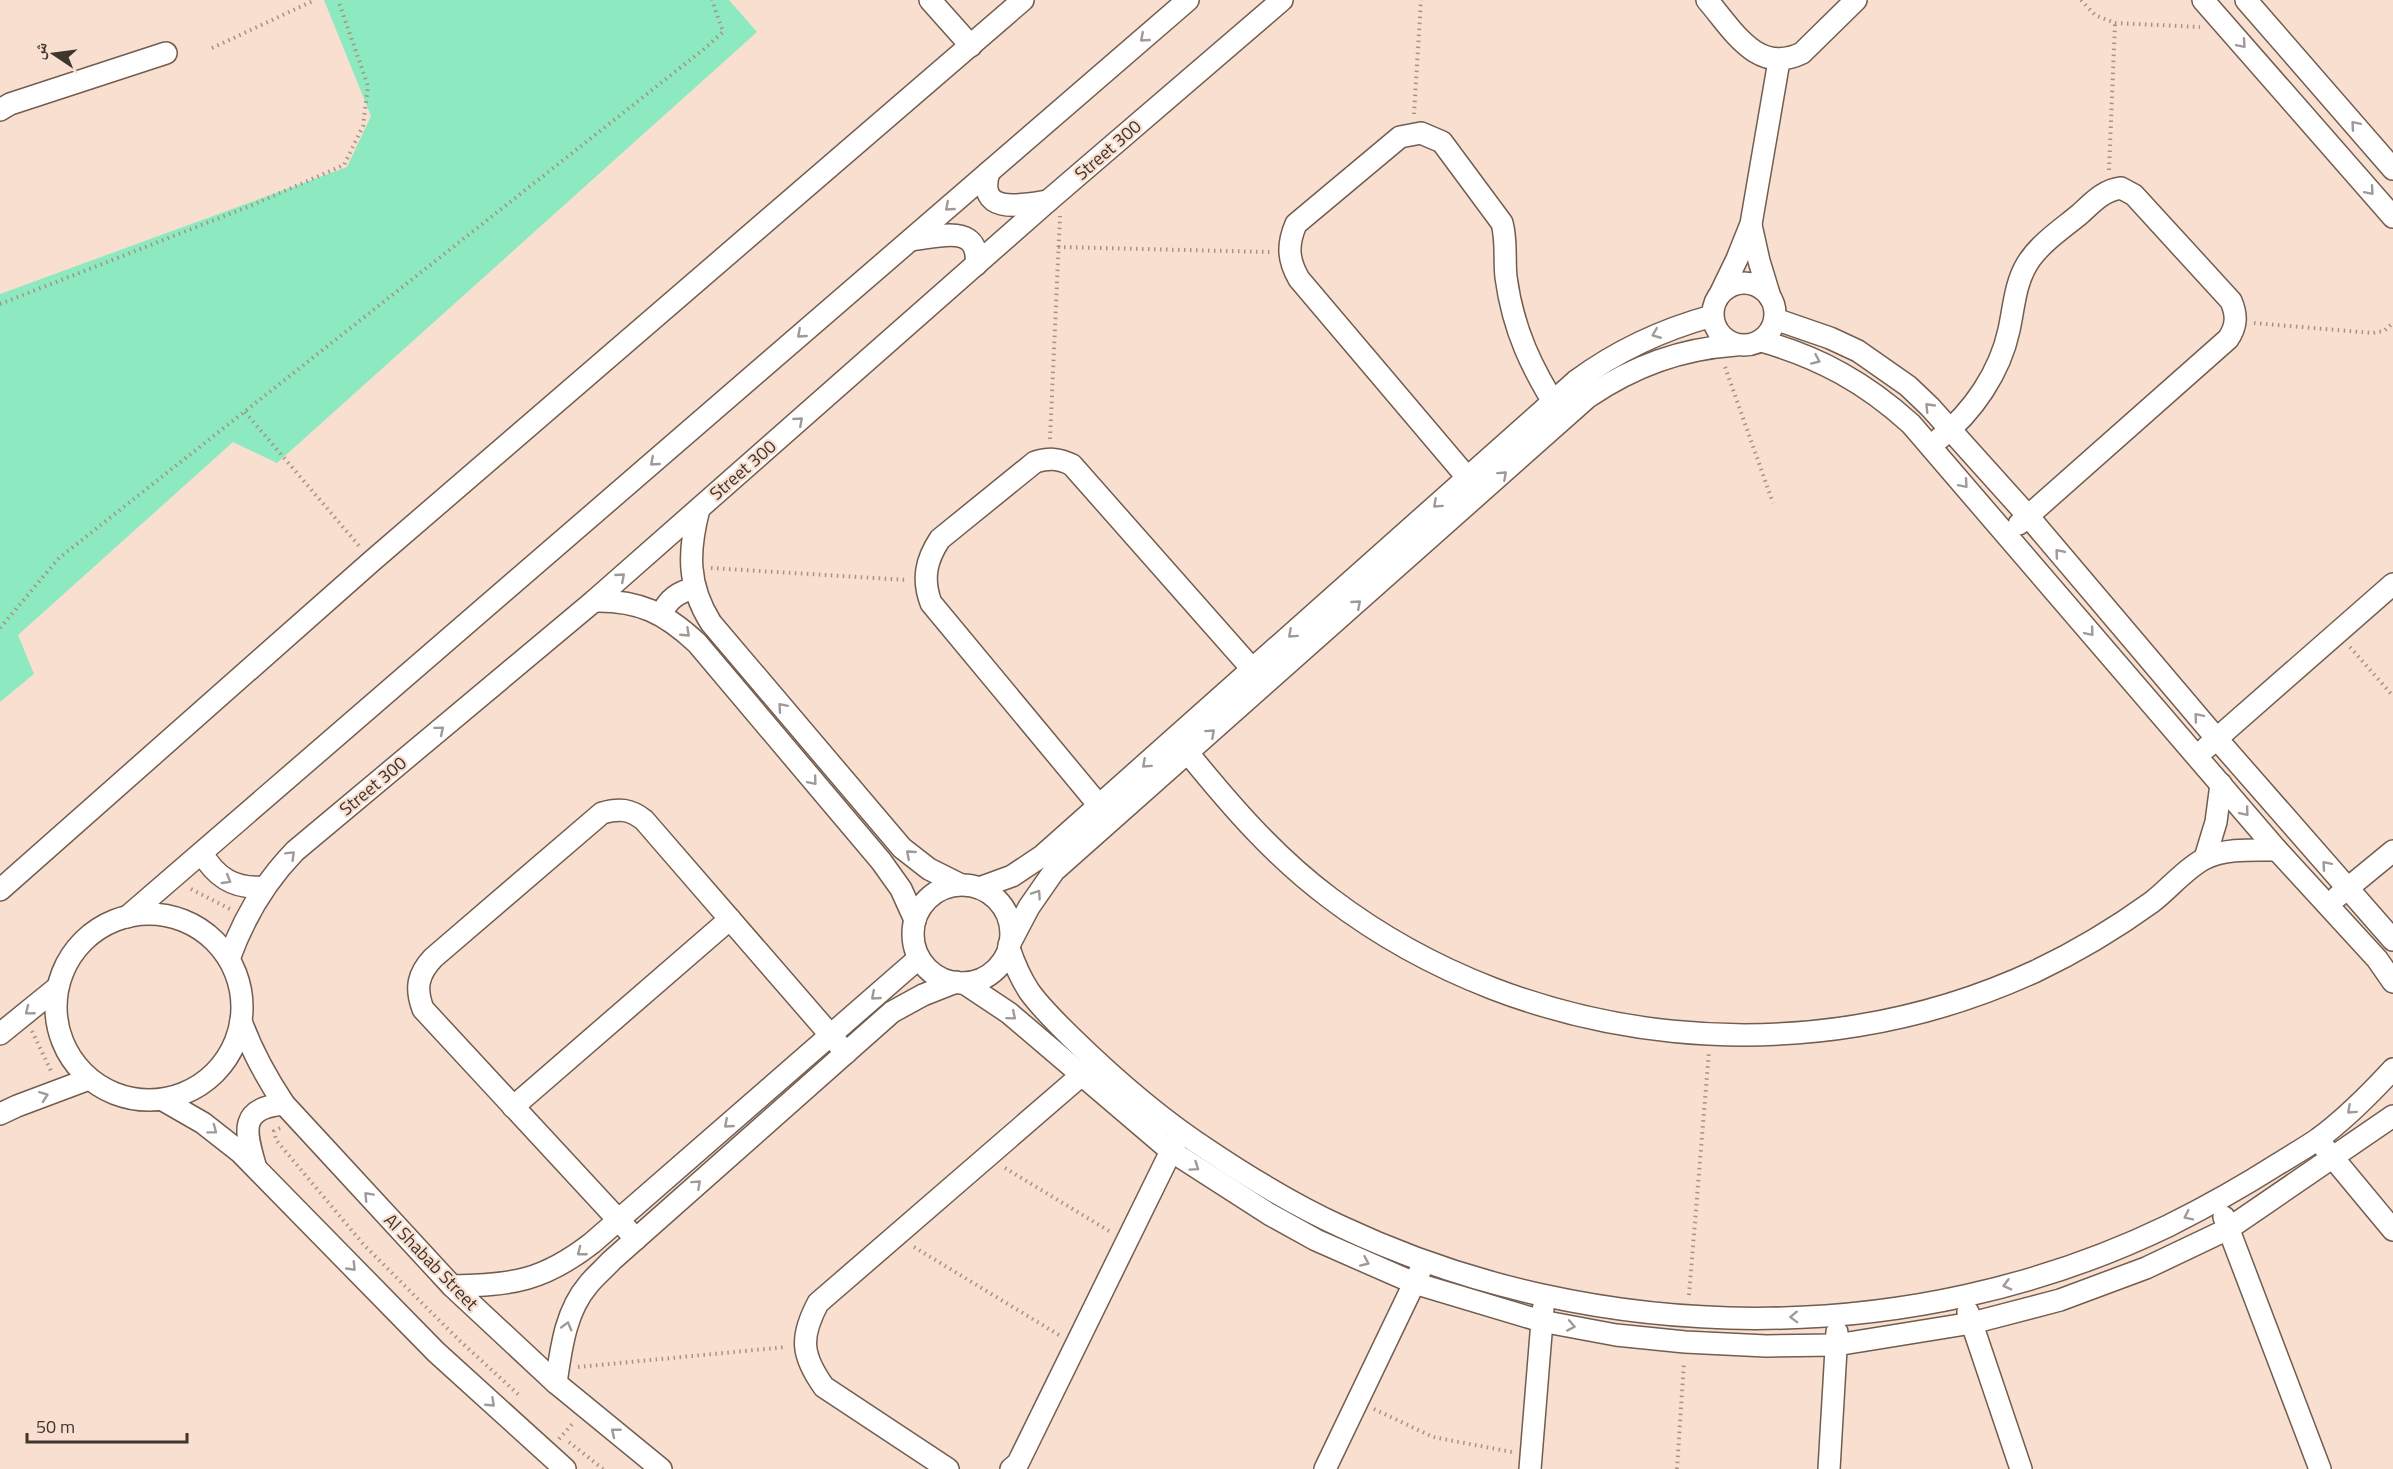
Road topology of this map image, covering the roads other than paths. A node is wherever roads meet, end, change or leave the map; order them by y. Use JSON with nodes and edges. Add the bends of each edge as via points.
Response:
{"nodes":[{"id":1,"x":930,"y":0,"type":"edge"},
{"id":2,"x":1023,"y":0,"type":"edge"},
{"id":3,"x":1188,"y":0,"type":"edge"},
{"id":4,"x":1282,"y":0,"type":"edge"},
{"id":5,"x":1707,"y":0,"type":"edge"},
{"id":6,"x":1856,"y":0,"type":"edge"},
{"id":7,"x":2203,"y":0,"type":"edge"},
{"id":8,"x":2246,"y":0,"type":"edge"},
{"id":9,"x":971,"y":46,"type":"junction"},
{"id":10,"x":166,"y":53,"type":"dead end"},
{"id":11,"x":1779,"y":61,"type":"junction"},
{"id":12,"x":0,"y":110,"type":"edge"},
{"id":13,"x":2393,"y":169,"type":"edge"},
{"id":14,"x":989,"y":172,"type":"junction"},
{"id":15,"x":1055,"y":195,"type":"junction"},
{"id":16,"x":2393,"y":217,"type":"edge"},
{"id":17,"x":1750,"y":224,"type":"junction"},
{"id":18,"x":910,"y":240,"type":"junction"},
{"id":19,"x":976,"y":265,"type":"junction"},
{"id":20,"x":1721,"y":292,"type":"junction"},
{"id":21,"x":1770,"y":297,"type":"junction"},
{"id":22,"x":1712,"y":316,"type":"junction"},
{"id":23,"x":1775,"y":319,"type":"junction"},
{"id":24,"x":1761,"y":341,"type":"junction"},
{"id":25,"x":1727,"y":346,"type":"junction"},
{"id":26,"x":1559,"y":410,"type":"junction"},
{"id":27,"x":1950,"y":430,"type":"junction"},
{"id":28,"x":1931,"y":446,"type":"junction"},
{"id":29,"x":1467,"y":478,"type":"junction"},
{"id":30,"x":1481,"y":494,"type":"junction"},
{"id":31,"x":699,"y":509,"type":"junction"},
{"id":32,"x":2028,"y":516,"type":"junction"},
{"id":33,"x":2007,"y":534,"type":"junction"},
{"id":34,"x":693,"y":578,"type":"junction"},
{"id":35,"x":2393,"y":584,"type":"edge"},
{"id":36,"x":594,"y":601,"type":"junction"},
{"id":37,"x":661,"y":615,"type":"junction"},
{"id":38,"x":1259,"y":677,"type":"junction"},
{"id":39,"x":2217,"y":739,"type":"junction"},
{"id":40,"x":1188,"y":753,"type":"junction"},
{"id":41,"x":2197,"y":758,"type":"junction"},
{"id":42,"x":2221,"y":784,"type":"junction"},
{"id":43,"x":1105,"y":813,"type":"junction"},
{"id":44,"x":2277,"y":850,"type":"junction"},
{"id":45,"x":2393,"y":850,"type":"edge"},
{"id":46,"x":202,"y":853,"type":"junction"},
{"id":47,"x":2205,"y":858,"type":"junction"},
{"id":48,"x":969,"y":886,"type":"junction"},
{"id":49,"x":263,"y":887,"type":"junction"},
{"id":50,"x":2347,"y":889,"type":"junction"},
{"id":51,"x":0,"y":891,"type":"edge"},
{"id":52,"x":2327,"y":905,"type":"junction"},
{"id":53,"x":127,"y":917,"type":"junction"},
{"id":54,"x":730,"y":919,"type":"junction"},
{"id":55,"x":915,"y":920,"type":"junction"},
{"id":56,"x":2393,"y":940,"type":"edge"},
{"id":57,"x":1009,"y":947,"type":"junction"},
{"id":58,"x":919,"y":958,"type":"junction"},
{"id":59,"x":229,"y":959,"type":"junction"},
{"id":60,"x":2393,"y":982,"type":"edge"},
{"id":61,"x":960,"y":983,"type":"junction"},
{"id":62,"x":58,"y":987,"type":"junction"},
{"id":63,"x":241,"y":1021,"type":"junction"},
{"id":64,"x":0,"y":1034,"type":"edge"},
{"id":65,"x":830,"y":1035,"type":"junction"},
{"id":66,"x":846,"y":1053,"type":"junction"},
{"id":67,"x":1089,"y":1069,"type":"junction"},
{"id":68,"x":2393,"y":1069,"type":"edge"},
{"id":69,"x":89,"y":1079,"type":"junction"},
{"id":70,"x":163,"y":1100,"type":"junction"},
{"id":71,"x":284,"y":1104,"type":"junction"},
{"id":72,"x":513,"y":1107,"type":"junction"},
{"id":73,"x":0,"y":1114,"type":"edge"},
{"id":74,"x":2393,"y":1116,"type":"edge"},
{"id":75,"x":2318,"y":1139,"type":"junction"},
{"id":76,"x":1175,"y":1142,"type":"junction"},
{"id":77,"x":2333,"y":1158,"type":"junction"},
{"id":78,"x":256,"y":1168,"type":"junction"},
{"id":79,"x":2218,"y":1201,"type":"junction"},
{"id":80,"x":618,"y":1220,"type":"junction"},
{"id":81,"x":2228,"y":1229,"type":"junction"},
{"id":82,"x":2393,"y":1230,"type":"edge"},
{"id":83,"x":636,"y":1239,"type":"junction"},
{"id":84,"x":1424,"y":1261,"type":"junction"},
{"id":85,"x":1414,"y":1282,"type":"junction"},
{"id":86,"x":452,"y":1286,"type":"junction"},
{"id":87,"x":1544,"y":1296,"type":"junction"},
{"id":88,"x":1963,"y":1297,"type":"junction"},
{"id":89,"x":1839,"y":1316,"type":"junction"},
{"id":90,"x":1541,"y":1321,"type":"junction"},
{"id":91,"x":1972,"y":1323,"type":"junction"},
{"id":92,"x":1836,"y":1345,"type":"junction"},
{"id":93,"x":557,"y":1376,"type":"junction"},
{"id":94,"x":1531,"y":1462,"type":"edge"},
{"id":95,"x":565,"y":1469,"type":"edge"},
{"id":96,"x":661,"y":1469,"type":"edge"},
{"id":97,"x":948,"y":1469,"type":"edge"},
{"id":98,"x":1011,"y":1469,"type":"edge"},
{"id":99,"x":1325,"y":1469,"type":"edge"},
{"id":100,"x":1829,"y":1469,"type":"edge"},
{"id":101,"x":2021,"y":1469,"type":"edge"},
{"id":102,"x":2320,"y":1469,"type":"edge"}],
"edges":[{"from":1,"to":9,"type":"street"},
{"from":2,"to":9,"type":"street"},
{"from":3,"to":14,"type":"street","one_way":true},
{"from":4,"to":15,"type":"street","name":"Street 300"},
{"from":5,"to":11,"type":"street","via":[[1755,53]]},
{"from":6,"to":11,"type":"street","via":[[1802,53]]},
{"from":7,"to":16,"type":"street","one_way":true},
{"from":13,"to":8,"type":"street","one_way":true},
{"from":9,"to":51,"type":"street","via":[[372,561]]},
{"from":10,"to":12,"type":"street"},
{"from":11,"to":17,"type":"street"},
{"from":14,"to":15,"type":"street","via":[[987,191],[1001,204],[1010,206]]},
{"from":14,"to":18,"type":"street","one_way":true},
{"from":15,"to":19,"type":"street","name":"Street 300"},
{"from":17,"to":20,"type":"street"},
{"from":17,"to":21,"type":"street"},
{"from":18,"to":19,"type":"street","via":[[958,234],[966,237],[976,249]]},
{"from":18,"to":46,"type":"street","one_way":true},
{"from":31,"to":19,"type":"street","name":"Street 300","one_way":true},
{"from":20,"to":21,"type":"street","via":[[1730,285],[1752,284]]},
{"from":20,"to":22,"type":"street"},
{"from":21,"to":23,"type":"street"},
{"from":22,"to":25,"type":"street","via":[[1715,329]]},
{"from":22,"to":26,"type":"street","one_way":true,"via":[[1654,334],[1627,348],[1576,381]]},
{"from":23,"to":24,"type":"street"},
{"from":27,"to":23,"type":"street","one_way":true,"via":[[1908,386],[1875,362],[1830,338]]},
{"from":24,"to":25,"type":"street","via":[[1749,346]]},
{"from":24,"to":28,"type":"street","one_way":true,"via":[[1815,358],[1858,381],[1890,404]]},
{"from":25,"to":26,"type":"street","via":[[1673,355],[1643,365]]},
{"from":26,"to":29,"type":"street"},
{"from":26,"to":29,"type":"street","via":[[1525,351],[1512,314],[1502,223],[1442,142],[1413,133],[1400,137],[1296,224],[1289,253],[1299,279]]},
{"from":30,"to":26,"type":"street","one_way":true},
{"from":27,"to":28,"type":"street"},
{"from":27,"to":32,"type":"street"},
{"from":27,"to":32,"type":"street","via":[[1987,386],[2000,360],[2018,284],[2033,254],[2108,192],[2121,188],[2134,195],[2231,301],[2236,322],[2228,339]]},
{"from":28,"to":33,"type":"street","one_way":true},
{"from":29,"to":30,"type":"street"},
{"from":29,"to":38,"type":"street","one_way":true},
{"from":38,"to":30,"type":"street","one_way":true},
{"from":31,"to":34,"type":"street","via":[[691,538]]},
{"from":36,"to":31,"type":"street","name":"Street 300","one_way":true},
{"from":32,"to":33,"type":"street"},
{"from":39,"to":32,"type":"street","one_way":true},
{"from":33,"to":41,"type":"street","one_way":true},
{"from":34,"to":37,"type":"street","via":[[666,604]]},
{"from":48,"to":34,"type":"street","one_way":true,"via":[[929,869],[902,848],[711,624],[700,606]]},
{"from":35,"to":39,"type":"street"},
{"from":36,"to":37,"type":"street","via":[[616,600]]},
{"from":49,"to":36,"type":"street","name":"Street 300","one_way":true,"via":[[295,851]]},
{"from":37,"to":55,"type":"street","one_way":true,"via":[[697,643],[881,861],[901,889]]},
{"from":40,"to":38,"type":"street","one_way":true},
{"from":38,"to":43,"type":"street","one_way":true},
{"from":38,"to":43,"type":"street","via":[[1072,465],[1061,460],[1035,462],[940,538],[926,569],[931,603]]},
{"from":39,"to":41,"type":"street"},
{"from":50,"to":39,"type":"street","one_way":true},
{"from":40,"to":43,"type":"street"},
{"from":40,"to":47,"type":"street","via":[[1278,855],[1330,898],[1386,936],[1508,995],[1573,1015],[1639,1028],[1774,1036],[1842,1029],[1908,1016],[1973,997],[2036,971],[2096,939]]},
{"from":41,"to":42,"type":"street"},
{"from":42,"to":44,"type":"street","one_way":true},
{"from":42,"to":47,"type":"street","via":[[2216,822]]},
{"from":43,"to":48,"type":"street","via":[[1012,876]]},
{"from":57,"to":43,"type":"street","one_way":true,"via":[[1029,907],[1054,871]]},
{"from":44,"to":47,"type":"street"},
{"from":44,"to":52,"type":"street"},
{"from":45,"to":50,"type":"street"},
{"from":46,"to":49,"type":"street","one_way":true,"via":[[210,866],[234,885]]},
{"from":46,"to":53,"type":"street"},
{"from":48,"to":55,"type":"street","via":[[947,887],[927,899]]},
{"from":48,"to":57,"type":"street","via":[[990,893],[1005,911],[1010,922]]},
{"from":49,"to":59,"type":"street","name":"Street 300"},
{"from":50,"to":52,"type":"street"},
{"from":50,"to":56,"type":"street"},
{"from":52,"to":60,"type":"street"},
{"from":53,"to":59,"type":"street","via":[[173,917],[213,940]]},
{"from":53,"to":62,"type":"street","via":[[90,935],[76,950]]},
{"from":54,"to":65,"type":"street"},
{"from":54,"to":72,"type":"street"},
{"from":54,"to":72,"type":"street","via":[[644,820],[624,809],[613,810],[602,813],[433,958],[418,981],[423,1009]]},
{"from":55,"to":58,"type":"street"},
{"from":57,"to":61,"type":"street","via":[[997,969],[987,976]]},
{"from":57,"to":67,"type":"street","via":[[1031,994]]},
{"from":58,"to":61,"type":"street","via":[[935,974]]},
{"from":58,"to":65,"type":"street","one_way":true},
{"from":59,"to":63,"type":"street","via":[[242,999]]},
{"from":61,"to":66,"type":"street","via":[[923,995],[892,1012]]},
{"from":61,"to":67,"type":"street","one_way":true},
{"from":62,"to":64,"type":"street","one_way":true},
{"from":62,"to":69,"type":"street","via":[[56,1013],[61,1038],[72,1060]]},
{"from":63,"to":70,"type":"street","via":[[234,1044],[206,1081]]},
{"from":63,"to":71,"type":"street","name":"Al Shabab Street","via":[[251,1050]]},
{"from":65,"to":66,"type":"street"},
{"from":65,"to":80,"type":"street","one_way":true},
{"from":83,"to":66,"type":"street","one_way":true},
{"from":67,"to":76,"type":"street"},
{"from":67,"to":97,"type":"street","via":[[818,1303],[807,1323],[804,1346],[810,1368],[824,1387]]},
{"from":68,"to":75,"type":"street","one_way":true},
{"from":69,"to":70,"type":"street","via":[[124,1097]]},
{"from":73,"to":69,"type":"street","one_way":true},
{"from":70,"to":78,"type":"street","one_way":true,"via":[[210,1128]]},
{"from":71,"to":78,"type":"street","via":[[259,1109],[250,1118],[248,1140]]},
{"from":86,"to":71,"type":"street","name":"Al Shabab Street","one_way":true},
{"from":72,"to":80,"type":"street"},
{"from":74,"to":77,"type":"street"},
{"from":75,"to":77,"type":"street"},
{"from":75,"to":79,"type":"street"},
{"from":76,"to":84,"type":"street","via":[[1342,1227]]},
{"from":76,"to":85,"type":"street","one_way":true,"via":[[1269,1214],[1316,1240]]},
{"from":76,"to":98,"type":"street","via":[[1018,1463]]},
{"from":77,"to":81,"type":"street"},
{"from":77,"to":82,"type":"street"},
{"from":78,"to":95,"type":"street","one_way":true,"via":[[436,1353]]},
{"from":79,"to":81,"type":"street"},
{"from":79,"to":88,"type":"street","one_way":true,"via":[[2136,1241],[2083,1261]]},
{"from":80,"to":83,"type":"street"},
{"from":80,"to":86,"type":"street","one_way":true,"via":[[569,1261],[543,1275],[515,1283]]},
{"from":81,"to":91,"type":"street","via":[[2146,1268],[2081,1292]]},
{"from":81,"to":102,"type":"street"},
{"from":93,"to":83,"type":"street","one_way":true,"via":[[570,1316],[587,1287]]},
{"from":84,"to":85,"type":"street"},
{"from":84,"to":87,"type":"street"},
{"from":85,"to":90,"type":"street"},
{"from":85,"to":99,"type":"street"},
{"from":86,"to":93,"type":"street","name":"Al Shabab Street"},
{"from":89,"to":87,"type":"street","one_way":true,"via":[[1740,1319],[1642,1313]]},
{"from":87,"to":90,"type":"street"},
{"from":88,"to":89,"type":"street"},
{"from":88,"to":91,"type":"street"},
{"from":89,"to":92,"type":"street"},
{"from":90,"to":92,"type":"street","one_way":true,"via":[[1616,1335],[1685,1342]]},
{"from":90,"to":94,"type":"street"},
{"from":91,"to":92,"type":"street"},
{"from":91,"to":101,"type":"street"},
{"from":92,"to":100,"type":"street"},
{"from":96,"to":93,"type":"street","name":"Al Shabab Street","one_way":true,"via":[[587,1409]]}]}
